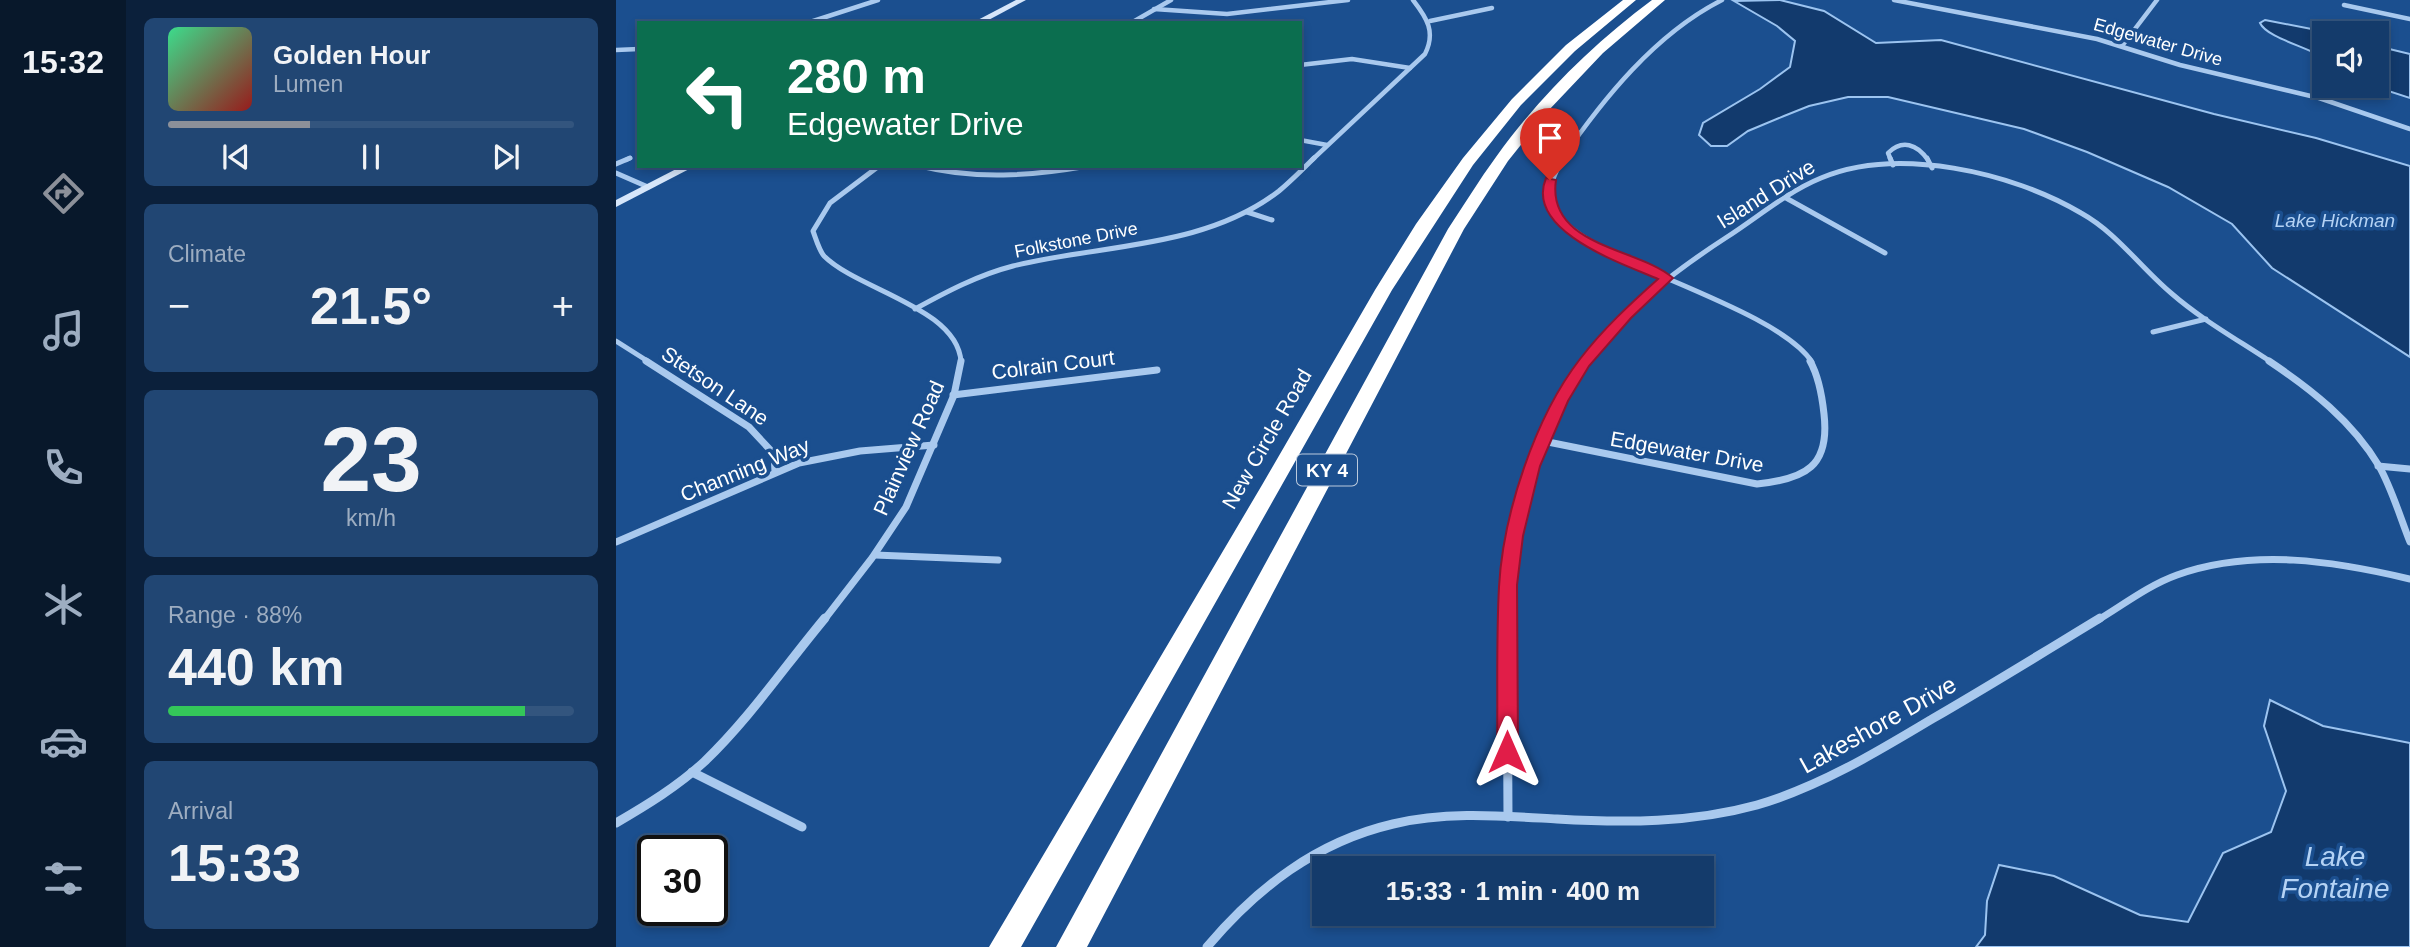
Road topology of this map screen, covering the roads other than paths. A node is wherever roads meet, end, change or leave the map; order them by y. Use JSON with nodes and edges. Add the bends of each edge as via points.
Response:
{"nodes":[{"id":1,"x":878,"y":0,"type":"edge"},
{"id":2,"x":1022,"y":0,"type":"edge"},
{"id":3,"x":1171,"y":0,"type":"edge"},
{"id":4,"x":1348,"y":0,"type":"edge"},
{"id":5,"x":1413,"y":0,"type":"edge"},
{"id":6,"x":1620,"y":0,"type":"edge"},
{"id":7,"x":1630,"y":0,"type":"edge"},
{"id":8,"x":1659,"y":0,"type":"edge"},
{"id":9,"x":1667,"y":0,"type":"edge"},
{"id":10,"x":1722,"y":0,"type":"edge"},
{"id":11,"x":1894,"y":0,"type":"edge"},
{"id":12,"x":2157,"y":0,"type":"edge"},
{"id":13,"x":1710,"y":3,"type":"edge"},
{"id":14,"x":2344,"y":5,"type":"dead end"},
{"id":15,"x":1492,"y":8,"type":"dead end"},
{"id":16,"x":1154,"y":9,"type":"junction"},
{"id":17,"x":2410,"y":19,"type":"edge"},
{"id":18,"x":813,"y":21,"type":"edge"},
{"id":19,"x":980,"y":21,"type":"edge"},
{"id":20,"x":1134,"y":21,"type":"edge"},
{"id":21,"x":1430,"y":21,"type":"junction"},
{"id":22,"x":1628,"y":24,"type":"junction"},
{"id":23,"x":2122,"y":46,"type":"junction"},
{"id":24,"x":637,"y":49,"type":"edge"},
{"id":25,"x":1570,"y":49,"type":"junction"},
{"id":26,"x":616,"y":50,"type":"edge"},
{"id":27,"x":1302,"y":65,"type":"edge"},
{"id":28,"x":1410,"y":68,"type":"junction"},
{"id":29,"x":2410,"y":129,"type":"edge"},
{"id":30,"x":1302,"y":140,"type":"edge"},
{"id":31,"x":1327,"y":145,"type":"junction"},
{"id":32,"x":630,"y":158,"type":"dead end"},
{"id":33,"x":616,"y":164,"type":"edge"},
{"id":34,"x":1893,"y":165,"type":"junction"},
{"id":35,"x":1933,"y":167,"type":"junction"},
{"id":36,"x":686,"y":168,"type":"edge"},
{"id":37,"x":877,"y":168,"type":"edge"},
{"id":38,"x":930,"y":168,"type":"edge"},
{"id":39,"x":1075,"y":168,"type":"edge"},
{"id":40,"x":616,"y":173,"type":"edge"},
{"id":41,"x":649,"y":187,"type":"junction"},
{"id":42,"x":1786,"y":198,"type":"junction"},
{"id":43,"x":616,"y":204,"type":"edge"},
{"id":44,"x":1247,"y":212,"type":"junction"},
{"id":45,"x":1272,"y":220,"type":"dead end"},
{"id":46,"x":1885,"y":253,"type":"dead end"},
{"id":47,"x":1667,"y":278,"type":"junction"},
{"id":48,"x":915,"y":309,"type":"junction"},
{"id":49,"x":2206,"y":319,"type":"junction"},
{"id":50,"x":2153,"y":332,"type":"dead end"},
{"id":51,"x":616,"y":341,"type":"edge"},
{"id":52,"x":1157,"y":370,"type":"dead end"},
{"id":53,"x":953,"y":396,"type":"junction"},
{"id":54,"x":1543,"y":441,"type":"junction"},
{"id":55,"x":934,"y":445,"type":"junction"},
{"id":56,"x":2378,"y":466,"type":"junction"},
{"id":57,"x":2410,"y":469,"type":"edge"},
{"id":58,"x":775,"y":472,"type":"junction"},
{"id":59,"x":616,"y":542,"type":"edge"},
{"id":60,"x":2410,"y":542,"type":"edge"},
{"id":61,"x":875,"y":555,"type":"junction"},
{"id":62,"x":998,"y":560,"type":"dead end"},
{"id":63,"x":2410,"y":579,"type":"edge"},
{"id":64,"x":692,"y":772,"type":"junction"},
{"id":65,"x":1508,"y":817,"type":"junction"},
{"id":66,"x":616,"y":823,"type":"edge"},
{"id":67,"x":802,"y":827,"type":"dead end"},
{"id":68,"x":1004,"y":947,"type":"edge"},
{"id":69,"x":1070,"y":947,"type":"edge"},
{"id":70,"x":1207,"y":947,"type":"edge"}],
"edges":[{"from":1,"to":18,"type":"street"},
{"from":2,"to":19,"type":"street"},
{"from":3,"to":16,"type":"street"},
{"from":4,"to":16,"type":"street","via":[[1218,17]]},
{"from":5,"to":21,"type":"street"},
{"from":6,"to":25,"type":"highway"},
{"from":7,"to":25,"type":"highway","name":"New Circle Road","number":"KY 4"},
{"from":8,"to":22,"type":"highway","number":"KY 4"},
{"from":9,"to":22,"type":"highway"},
{"from":10,"to":13,"type":"street","name":"Edgewater Drive"},
{"from":11,"to":23,"type":"street","name":"Edgewater Drive"},
{"from":12,"to":23,"type":"street"},
{"from":13,"to":47,"type":"street","name":"Edgewater Drive","via":[[1674,31],[1622,85],[1561,161],[1549,186],[1552,208],[1570,230],[1588,243]]},
{"from":14,"to":17,"type":"street"},
{"from":15,"to":21,"type":"street"},
{"from":16,"to":20,"type":"street"},
{"from":21,"to":28,"type":"street","name":"Folkstone Drive","via":[[1433,35],[1429,48]]},
{"from":22,"to":69,"type":"highway","number":"KY 4","via":[[1591,57],[1509,149],[1457,229]]},
{"from":23,"to":29,"type":"street","name":"Edgewater Drive","via":[[2180,65],[2319,98]]},
{"from":24,"to":26,"type":"street"},
{"from":25,"to":68,"type":"highway","name":"New Circle Road","number":"KY 4","via":[[1460,170],[1416,237]]},
{"from":27,"to":28,"type":"street","via":[[1352,60]]},
{"from":28,"to":31,"type":"street","name":"Folkstone Drive"},
{"from":30,"to":31,"type":"street"},
{"from":31,"to":44,"type":"street","name":"Folkstone Drive","via":[[1279,191]]},
{"from":32,"to":33,"type":"street"},
{"from":34,"to":35,"type":"street","name":"Island Drive"},
{"from":34,"to":35,"type":"street","via":[[1888,153],[1892,148],[1913,146],[1928,155]]},
{"from":34,"to":42,"type":"street","name":"Island Drive","via":[[1834,173]]},
{"from":35,"to":49,"type":"street","name":"Island Drive","via":[[2014,184],[2066,204],[2102,226],[2171,293]]},
{"from":36,"to":41,"type":"street"},
{"from":37,"to":48,"type":"street","name":"Plainview Road","via":[[829,203],[817,224],[817,246],[831,263]]},
{"from":38,"to":39,"type":"street","via":[[992,175]]},
{"from":40,"to":41,"type":"street"},
{"from":41,"to":43,"type":"street"},
{"from":42,"to":46,"type":"street"},
{"from":42,"to":47,"type":"street","name":"Island Drive"},
{"from":44,"to":45,"type":"street"},
{"from":44,"to":48,"type":"street","name":"Folkstone Drive","via":[[1192,232],[1004,268]]},
{"from":47,"to":54,"type":"street","name":"Island Drive","via":[[1584,363]]},
{"from":47,"to":54,"type":"street","name":"Edgewater Drive","via":[[1769,325],[1808,356],[1815,368],[1827,436],[1821,457],[1800,475],[1757,484]]},
{"from":48,"to":53,"type":"street","name":"Plainview Road","via":[[946,327],[958,344],[962,362]]},
{"from":49,"to":50,"type":"street"},
{"from":49,"to":56,"type":"street","name":"Island Drive","via":[[2324,399],[2346,420]]},
{"from":51,"to":58,"type":"street","name":"Stetson Lane","via":[[749,427],[775,454]]},
{"from":52,"to":53,"type":"street","name":"Colrain Court"},
{"from":53,"to":55,"type":"street","name":"Plainview Road"},
{"from":54,"to":65,"type":"street","name":"Island Drive","via":[[1525,488],[1508,585]]},
{"from":55,"to":58,"type":"street","name":"Channing Way","via":[[838,454]]},
{"from":55,"to":61,"type":"street","name":"Plainview Road","via":[[901,517]]},
{"from":56,"to":57,"type":"street"},
{"from":56,"to":60,"type":"street","name":"Island Drive"},
{"from":58,"to":59,"type":"street","name":"Channing Way"},
{"from":61,"to":62,"type":"street"},
{"from":61,"to":64,"type":"street","name":"Plainview Road","via":[[735,728]]},
{"from":63,"to":65,"type":"street","name":"Lakeshore Drive","via":[[2295,560],[2260,560],[2176,575],[1881,751],[1790,794],[1679,820]]},
{"from":64,"to":66,"type":"street","name":"Plainview Road"},
{"from":64,"to":67,"type":"street"},
{"from":65,"to":70,"type":"street","name":"Lakeshore Drive","via":[[1402,821],[1322,848],[1269,883]]}]}
